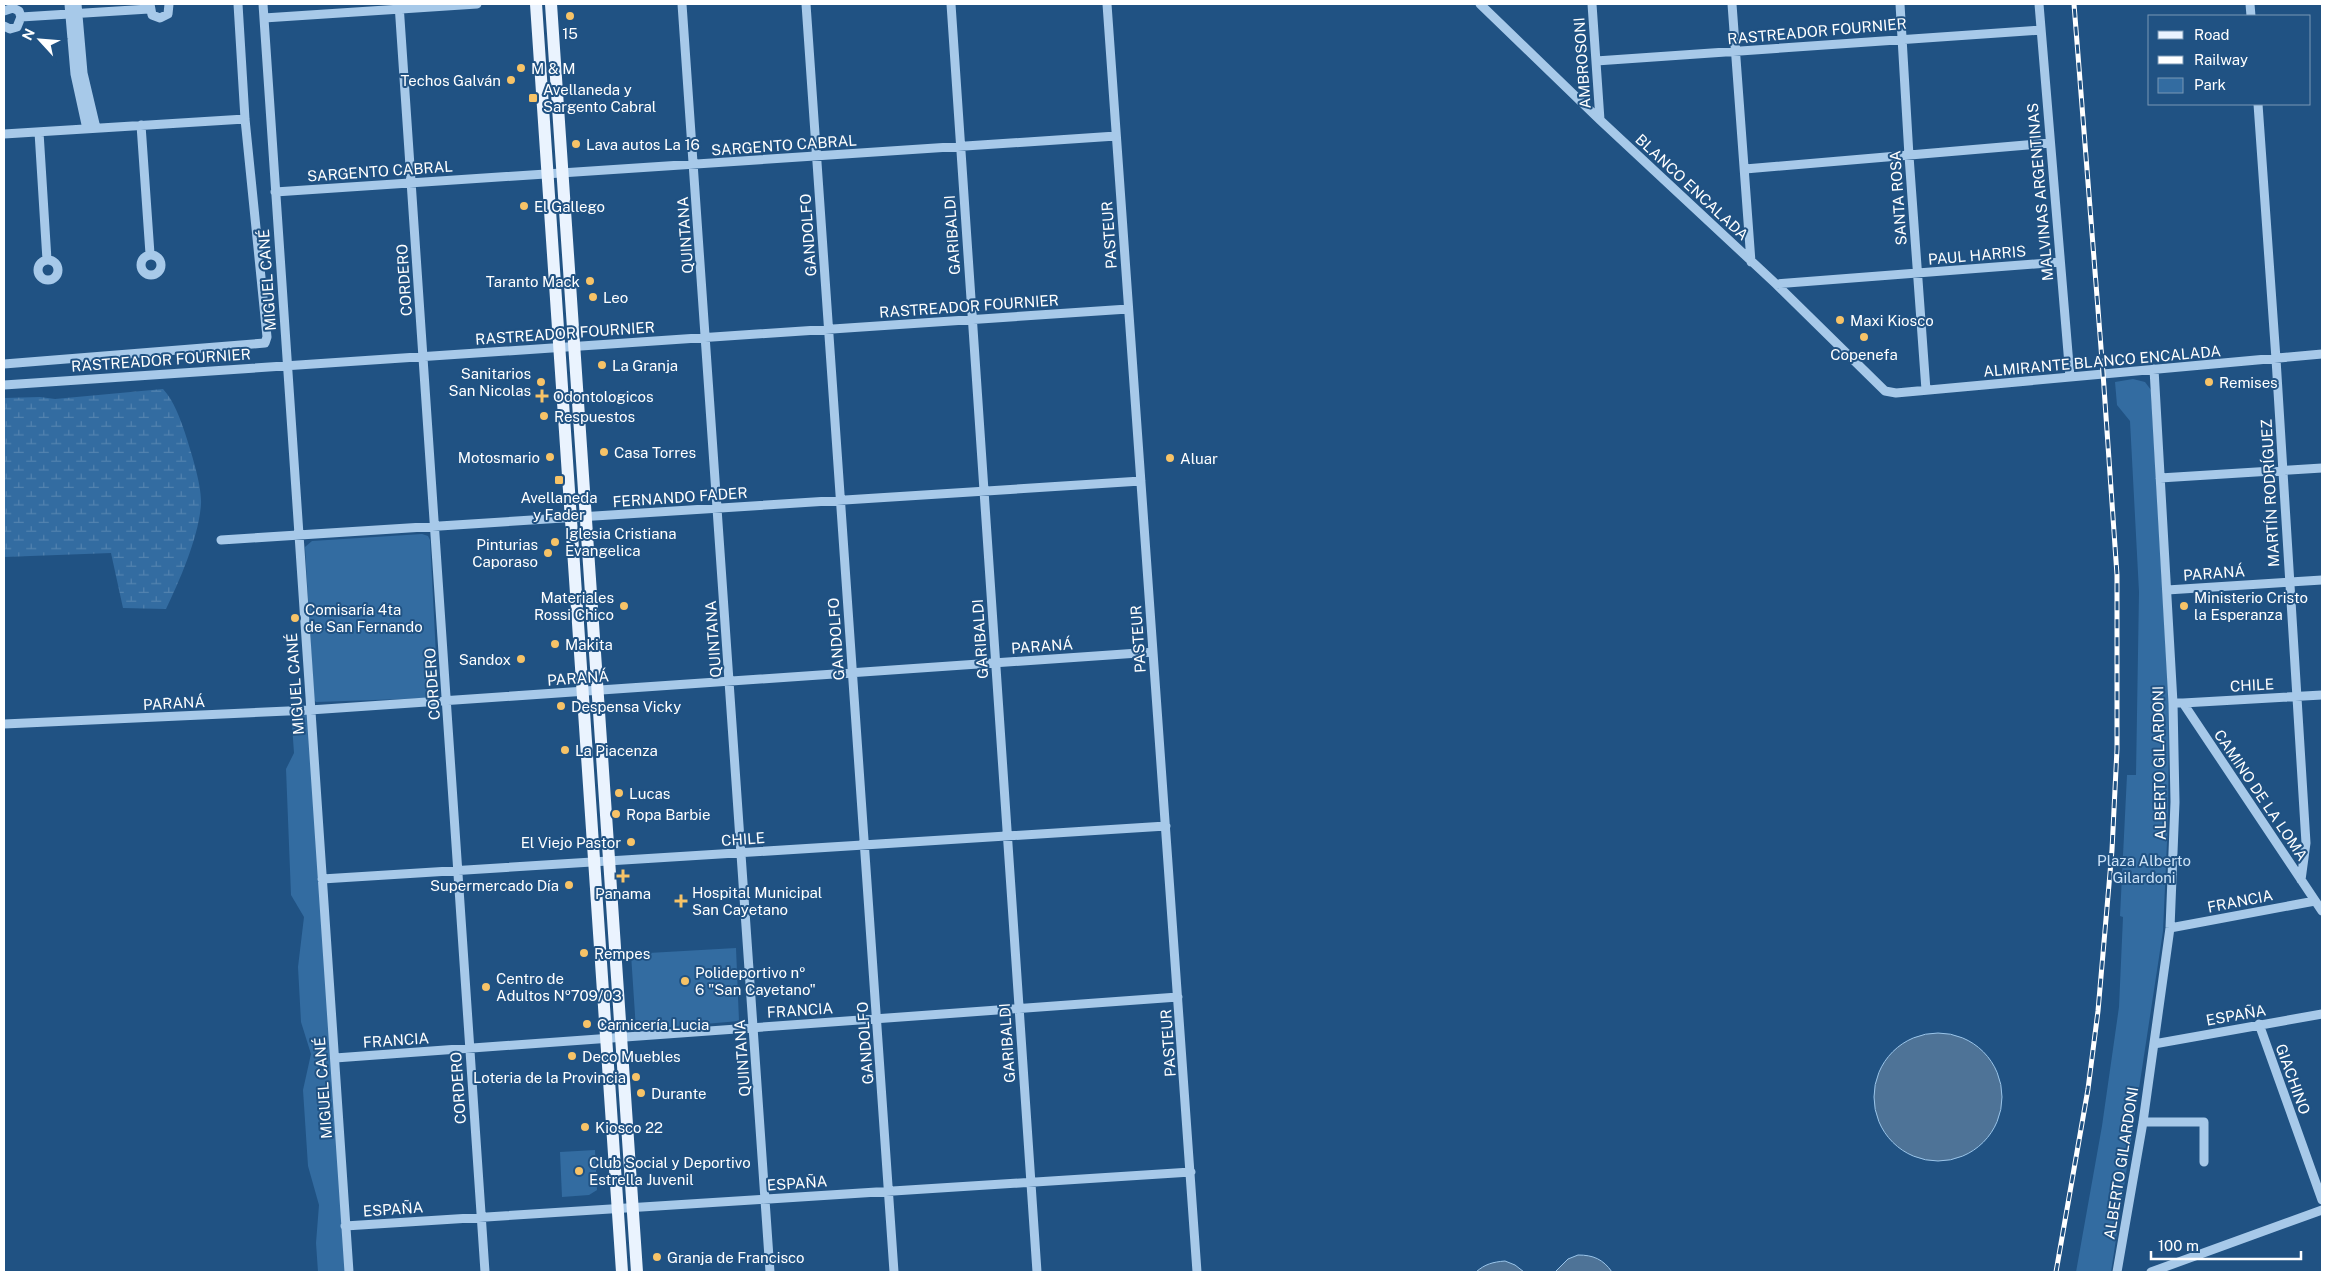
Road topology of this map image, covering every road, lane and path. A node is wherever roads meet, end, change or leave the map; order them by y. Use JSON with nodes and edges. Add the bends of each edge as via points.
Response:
{"nodes":[{"id":1,"x":69,"y":4,"type":"edge"},
{"id":2,"x":77,"y":4,"type":"edge"},
{"id":3,"x":169,"y":4,"type":"edge"},
{"id":4,"x":238,"y":4,"type":"edge"},
{"id":5,"x":263,"y":4,"type":"edge"},
{"id":6,"x":477,"y":4,"type":"edge"},
{"id":7,"x":536,"y":4,"type":"edge"},
{"id":8,"x":551,"y":4,"type":"edge"},
{"id":9,"x":682,"y":4,"type":"edge"},
{"id":10,"x":806,"y":4,"type":"edge"},
{"id":11,"x":951,"y":4,"type":"edge"},
{"id":12,"x":1107,"y":4,"type":"edge"},
{"id":13,"x":1480,"y":4,"type":"edge"},
{"id":14,"x":1592,"y":4,"type":"edge"},
{"id":15,"x":1732,"y":4,"type":"edge"},
{"id":16,"x":1900,"y":4,"type":"edge"},
{"id":17,"x":2039,"y":4,"type":"edge"},
{"id":18,"x":150,"y":6,"type":"edge"},
{"id":19,"x":399,"y":7,"type":"edge"},
{"id":20,"x":4,"y":11,"type":"edge"},
{"id":21,"x":73,"y":14,"type":"junction"},
{"id":22,"x":22,"y":17,"type":"junction"},
{"id":23,"x":264,"y":18,"type":"junction"},
{"id":24,"x":4,"y":26,"type":"edge"},
{"id":25,"x":2041,"y":30,"type":"junction"},
{"id":26,"x":1902,"y":38,"type":"junction"},
{"id":27,"x":1736,"y":52,"type":"junction"},
{"id":28,"x":1596,"y":61,"type":"junction"},
{"id":29,"x":2258,"y":105,"type":"edge"},
{"id":30,"x":245,"y":119,"type":"junction"},
{"id":31,"x":1600,"y":120,"type":"junction"},
{"id":32,"x":142,"y":125,"type":"junction"},
{"id":33,"x":96,"y":128,"type":"junction"},
{"id":34,"x":87,"y":129,"type":"junction"},
{"id":35,"x":39,"y":132,"type":"junction"},
{"id":36,"x":4,"y":134,"type":"edge"},
{"id":37,"x":1116,"y":136,"type":"junction"},
{"id":38,"x":2050,"y":143,"type":"junction"},
{"id":39,"x":960,"y":147,"type":"junction"},
{"id":40,"x":817,"y":156,"type":"junction"},
{"id":41,"x":1908,"y":156,"type":"junction"},
{"id":42,"x":694,"y":164,"type":"junction"},
{"id":43,"x":1745,"y":169,"type":"junction"},
{"id":44,"x":564,"y":173,"type":"junction"},
{"id":45,"x":548,"y":174,"type":"junction"},
{"id":46,"x":411,"y":183,"type":"junction"},
{"id":47,"x":275,"y":192,"type":"junction"},
{"id":48,"x":150,"y":254,"type":"dead end"},
{"id":49,"x":47,"y":260,"type":"dead end"},
{"id":50,"x":1752,"y":262,"type":"junction"},
{"id":51,"x":2060,"y":262,"type":"junction"},
{"id":52,"x":1917,"y":274,"type":"junction"},
{"id":53,"x":1776,"y":284,"type":"junction"},
{"id":54,"x":1128,"y":309,"type":"junction"},
{"id":55,"x":972,"y":319,"type":"junction"},
{"id":56,"x":829,"y":329,"type":"junction"},
{"id":57,"x":706,"y":337,"type":"junction"},
{"id":58,"x":576,"y":346,"type":"junction"},
{"id":59,"x":560,"y":347,"type":"junction"},
{"id":60,"x":2322,"y":354,"type":"edge"},
{"id":61,"x":423,"y":356,"type":"junction"},
{"id":62,"x":2276,"y":359,"type":"junction"},
{"id":63,"x":4,"y":364,"type":"edge"},
{"id":64,"x":287,"y":366,"type":"junction"},
{"id":65,"x":2154,"y":369,"type":"junction"},
{"id":66,"x":2070,"y":377,"type":"junction"},
{"id":67,"x":4,"y":385,"type":"edge"},
{"id":68,"x":1926,"y":390,"type":"junction"},
{"id":69,"x":1884,"y":391,"type":"joint"},
{"id":70,"x":2322,"y":468,"type":"edge"},
{"id":71,"x":2282,"y":470,"type":"junction"},
{"id":72,"x":2160,"y":478,"type":"junction"},
{"id":73,"x":1141,"y":481,"type":"junction"},
{"id":74,"x":984,"y":491,"type":"junction"},
{"id":75,"x":840,"y":500,"type":"junction"},
{"id":76,"x":718,"y":508,"type":"junction"},
{"id":77,"x":587,"y":517,"type":"junction"},
{"id":78,"x":571,"y":518,"type":"junction"},
{"id":79,"x":435,"y":527,"type":"junction"},
{"id":80,"x":298,"y":536,"type":"junction"},
{"id":81,"x":221,"y":540,"type":"dead end"},
{"id":82,"x":2322,"y":580,"type":"edge"},
{"id":83,"x":2290,"y":582,"type":"junction"},
{"id":84,"x":2167,"y":590,"type":"junction"},
{"id":85,"x":1153,"y":652,"type":"junction"},
{"id":86,"x":995,"y":663,"type":"junction"},
{"id":87,"x":852,"y":673,"type":"junction"},
{"id":88,"x":730,"y":681,"type":"junction"},
{"id":89,"x":598,"y":690,"type":"junction"},
{"id":90,"x":583,"y":691,"type":"junction"},
{"id":91,"x":2322,"y":695,"type":"edge"},
{"id":92,"x":2297,"y":696,"type":"junction"},
{"id":93,"x":446,"y":701,"type":"junction"},
{"id":94,"x":2173,"y":703,"type":"junction"},
{"id":95,"x":2183,"y":703,"type":"junction"},
{"id":96,"x":310,"y":710,"type":"junction"},
{"id":97,"x":4,"y":724,"type":"edge"},
{"id":98,"x":1166,"y":826,"type":"junction"},
{"id":99,"x":1007,"y":836,"type":"junction"},
{"id":100,"x":864,"y":845,"type":"junction"},
{"id":101,"x":742,"y":853,"type":"junction"},
{"id":102,"x":610,"y":861,"type":"junction"},
{"id":103,"x":594,"y":862,"type":"junction"},
{"id":104,"x":458,"y":871,"type":"junction"},
{"id":105,"x":322,"y":879,"type":"junction"},
{"id":106,"x":2301,"y":880,"type":"junction"},
{"id":107,"x":2315,"y":901,"type":"junction"},
{"id":108,"x":2322,"y":911,"type":"edge"},
{"id":109,"x":2170,"y":928,"type":"junction"},
{"id":110,"x":1178,"y":997,"type":"junction"},
{"id":111,"x":1018,"y":1008,"type":"junction"},
{"id":112,"x":2322,"y":1014,"type":"edge"},
{"id":113,"x":878,"y":1019,"type":"junction"},
{"id":114,"x":2259,"y":1024,"type":"junction"},
{"id":115,"x":754,"y":1028,"type":"junction"},
{"id":116,"x":621,"y":1037,"type":"junction"},
{"id":117,"x":606,"y":1038,"type":"junction"},
{"id":118,"x":2154,"y":1044,"type":"junction"},
{"id":119,"x":470,"y":1048,"type":"junction"},
{"id":120,"x":335,"y":1058,"type":"junction"},
{"id":121,"x":2142,"y":1122,"type":"junction"},
{"id":122,"x":2204,"y":1162,"type":"dead end"},
{"id":123,"x":1191,"y":1172,"type":"junction"},
{"id":124,"x":1031,"y":1182,"type":"junction"},
{"id":125,"x":889,"y":1191,"type":"junction"},
{"id":126,"x":766,"y":1199,"type":"junction"},
{"id":127,"x":2322,"y":1200,"type":"edge"},
{"id":128,"x":618,"y":1208,"type":"junction"},
{"id":129,"x":632,"y":1208,"type":"junction"},
{"id":130,"x":2322,"y":1210,"type":"edge"},
{"id":131,"x":481,"y":1217,"type":"junction"},
{"id":132,"x":346,"y":1226,"type":"junction"},
{"id":133,"x":349,"y":1272,"type":"edge"},
{"id":134,"x":484,"y":1272,"type":"edge"},
{"id":135,"x":622,"y":1272,"type":"edge"},
{"id":136,"x":637,"y":1272,"type":"edge"},
{"id":137,"x":770,"y":1272,"type":"edge"},
{"id":138,"x":894,"y":1272,"type":"edge"},
{"id":139,"x":1037,"y":1272,"type":"edge"},
{"id":140,"x":1197,"y":1272,"type":"edge"},
{"id":141,"x":2117,"y":1272,"type":"edge"},
{"id":142,"x":2151,"y":1272,"type":"edge"}],
"edges":[{"from":1,"to":21,"type":"street"},
{"from":2,"to":21,"type":"street"},
{"from":3,"to":18,"type":"street","via":[[170,11],[164,18],[154,17]]},
{"from":4,"to":30,"type":"street"},
{"from":5,"to":23,"type":"street","name":"MIGUEL CANÉ"},
{"from":6,"to":19,"type":"street"},
{"from":7,"to":45,"type":"main road"},
{"from":8,"to":44,"type":"main road"},
{"from":9,"to":42,"type":"street","name":"QUINTANA"},
{"from":10,"to":40,"type":"street","name":"GANDOLFO"},
{"from":11,"to":39,"type":"street","name":"GARIBALDI"},
{"from":12,"to":37,"type":"street","name":"PASTEUR"},
{"from":13,"to":31,"type":"street","name":"BLANCO ENCALADA"},
{"from":14,"to":28,"type":"street","name":"AMBROSONI"},
{"from":15,"to":27,"type":"street"},
{"from":16,"to":26,"type":"street","name":"SANTA ROSA"},
{"from":17,"to":25,"type":"street","name":"MALVINAS ARGENTINAS"},
{"from":18,"to":21,"type":"street"},
{"from":19,"to":23,"type":"street"},
{"from":19,"to":46,"type":"street","name":"CORDERO"},
{"from":20,"to":22,"type":"street","via":[[13,8]]},
{"from":21,"to":22,"type":"street"},
{"from":21,"to":33,"type":"street"},
{"from":21,"to":34,"type":"street","via":[[75,74]]},
{"from":22,"to":24,"type":"street","via":[[17,27],[10,29]]},
{"from":23,"to":47,"type":"street","name":"MIGUEL CANÉ"},
{"from":25,"to":26,"type":"street","name":"RASTREADOR FOURNIER"},
{"from":25,"to":38,"type":"street","name":"MALVINAS ARGENTINAS"},
{"from":26,"to":27,"type":"street","name":"RASTREADOR FOURNIER"},
{"from":26,"to":41,"type":"street","name":"SANTA ROSA"},
{"from":27,"to":28,"type":"street","name":"RASTREADOR FOURNIER"},
{"from":27,"to":43,"type":"street"},
{"from":28,"to":31,"type":"street","name":"AMBROSONI"},
{"from":29,"to":62,"type":"street","name":"MARTÍN RODRÍGUEZ"},
{"from":30,"to":32,"type":"street"},
{"from":30,"to":63,"type":"street","via":[[265,343]]},
{"from":31,"to":50,"type":"street","name":"BLANCO ENCALADA"},
{"from":32,"to":33,"type":"street"},
{"from":32,"to":48,"type":"street"},
{"from":33,"to":34,"type":"street"},
{"from":34,"to":35,"type":"street"},
{"from":35,"to":36,"type":"street"},
{"from":35,"to":49,"type":"street"},
{"from":37,"to":39,"type":"street","name":"SARGENTO CABRAL"},
{"from":37,"to":54,"type":"street","name":"PASTEUR"},
{"from":38,"to":41,"type":"street"},
{"from":38,"to":51,"type":"street","name":"MALVINAS ARGENTINAS"},
{"from":39,"to":40,"type":"street","name":"SARGENTO CABRAL"},
{"from":39,"to":55,"type":"street","name":"GARIBALDI"},
{"from":40,"to":42,"type":"street","name":"SARGENTO CABRAL"},
{"from":40,"to":56,"type":"street","name":"GANDOLFO"},
{"from":41,"to":43,"type":"street"},
{"from":41,"to":52,"type":"street","name":"SANTA ROSA"},
{"from":42,"to":44,"type":"street","name":"SARGENTO CABRAL"},
{"from":42,"to":57,"type":"street","name":"QUINTANA"},
{"from":43,"to":50,"type":"street"},
{"from":44,"to":45,"type":"street","name":"SARGENTO CABRAL"},
{"from":44,"to":58,"type":"main road"},
{"from":45,"to":46,"type":"street","name":"SARGENTO CABRAL"},
{"from":45,"to":59,"type":"main road"},
{"from":46,"to":47,"type":"street","name":"SARGENTO CABRAL"},
{"from":46,"to":61,"type":"street","name":"CORDERO"},
{"from":47,"to":64,"type":"street","name":"MIGUEL CANÉ"},
{"from":50,"to":53,"type":"street","name":"BLANCO ENCALADA"},
{"from":51,"to":52,"type":"street","name":"PAUL HARRIS"},
{"from":51,"to":66,"type":"street","name":"MALVINAS ARGENTINAS"},
{"from":52,"to":53,"type":"street","name":"PAUL HARRIS"},
{"from":52,"to":68,"type":"street","name":"SANTA ROSA"},
{"from":53,"to":69,"type":"street","name":"BLANCO ENCALADA"},
{"from":54,"to":55,"type":"street","name":"RASTREADOR FOURNIER"},
{"from":54,"to":73,"type":"street","name":"PASTEUR"},
{"from":55,"to":56,"type":"street","name":"RASTREADOR FOURNIER"},
{"from":55,"to":74,"type":"street","name":"GARIBALDI"},
{"from":56,"to":57,"type":"street","name":"RASTREADOR FOURNIER"},
{"from":56,"to":75,"type":"street","name":"GANDOLFO"},
{"from":57,"to":58,"type":"street","name":"RASTREADOR FOURNIER"},
{"from":57,"to":76,"type":"street","name":"QUINTANA"},
{"from":58,"to":59,"type":"street","name":"RASTREADOR FOURNIER"},
{"from":58,"to":77,"type":"main road"},
{"from":59,"to":61,"type":"street","name":"RASTREADOR FOURNIER"},
{"from":59,"to":78,"type":"main road"},
{"from":60,"to":62,"type":"street","name":"ALMIRANTE BLANCO ENCALADA"},
{"from":61,"to":64,"type":"street","name":"RASTREADOR FOURNIER"},
{"from":61,"to":79,"type":"street","name":"CORDERO"},
{"from":62,"to":65,"type":"street","name":"ALMIRANTE BLANCO ENCALADA"},
{"from":62,"to":71,"type":"street","name":"MARTÍN RODRÍGUEZ"},
{"from":64,"to":67,"type":"street","name":"RASTREADOR FOURNIER"},
{"from":64,"to":80,"type":"street","name":"MIGUEL CANÉ"},
{"from":65,"to":66,"type":"street","name":"ALMIRANTE BLANCO ENCALADA"},
{"from":65,"to":72,"type":"street","name":"ALBERTO GILARDONI"},
{"from":66,"to":68,"type":"street","name":"ALMIRANTE BLANCO ENCALADA"},
{"from":68,"to":69,"type":"street","name":"ALMIRANTE BLANCO ENCALADA"},
{"from":70,"to":71,"type":"street"},
{"from":71,"to":72,"type":"street"},
{"from":71,"to":83,"type":"street","name":"MARTÍN RODRÍGUEZ"},
{"from":72,"to":84,"type":"street","name":"ALBERTO GILARDONI"},
{"from":73,"to":74,"type":"street","name":"FERNANDO FADER"},
{"from":73,"to":85,"type":"street","name":"PASTEUR"},
{"from":74,"to":75,"type":"street","name":"FERNANDO FADER"},
{"from":74,"to":86,"type":"street","name":"GARIBALDI"},
{"from":75,"to":76,"type":"street","name":"FERNANDO FADER"},
{"from":75,"to":87,"type":"street","name":"GANDOLFO"},
{"from":76,"to":77,"type":"street","name":"FERNANDO FADER"},
{"from":76,"to":88,"type":"street","name":"QUINTANA"},
{"from":77,"to":78,"type":"street","name":"FERNANDO FADER"},
{"from":77,"to":89,"type":"main road"},
{"from":78,"to":79,"type":"street","name":"FERNANDO FADER"},
{"from":78,"to":90,"type":"main road"},
{"from":79,"to":80,"type":"street","name":"FERNANDO FADER"},
{"from":79,"to":93,"type":"street","name":"CORDERO"},
{"from":80,"to":81,"type":"street","name":"FERNANDO FADER"},
{"from":80,"to":96,"type":"street","name":"MIGUEL CANÉ"},
{"from":82,"to":83,"type":"street","name":"PARANÁ"},
{"from":83,"to":84,"type":"street","name":"PARANÁ"},
{"from":83,"to":92,"type":"street","name":"MARTÍN RODRÍGUEZ"},
{"from":84,"to":94,"type":"street","name":"ALBERTO GILARDONI"},
{"from":85,"to":86,"type":"street","name":"PARANÁ"},
{"from":85,"to":98,"type":"street","name":"PASTEUR"},
{"from":86,"to":87,"type":"street","name":"PARANÁ"},
{"from":86,"to":99,"type":"street","name":"GARIBALDI"},
{"from":87,"to":88,"type":"street","name":"PARANÁ"},
{"from":87,"to":100,"type":"street","name":"GANDOLFO"},
{"from":88,"to":89,"type":"street","name":"PARANÁ"},
{"from":88,"to":101,"type":"street","name":"QUINTANA"},
{"from":89,"to":90,"type":"street","name":"PARANÁ"},
{"from":89,"to":102,"type":"main road"},
{"from":90,"to":93,"type":"street","name":"PARANÁ"},
{"from":90,"to":103,"type":"main road"},
{"from":91,"to":92,"type":"street","name":"CHILE"},
{"from":92,"to":95,"type":"street","name":"CHILE"},
{"from":92,"to":106,"type":"street","name":"MARTÍN RODRÍGUEZ","via":[[2306,843]]},
{"from":93,"to":96,"type":"street","name":"PARANÁ"},
{"from":93,"to":104,"type":"street","name":"CORDERO"},
{"from":94,"to":95,"type":"street"},
{"from":94,"to":109,"type":"street","name":"ALBERTO GILARDONI","via":[[2175,802]]},
{"from":95,"to":106,"type":"street","name":"CAMINO DE LA LOMA"},
{"from":96,"to":97,"type":"street","name":"PARANÁ"},
{"from":96,"to":105,"type":"street","name":"MIGUEL CANÉ"},
{"from":98,"to":99,"type":"street","name":"CHILE"},
{"from":98,"to":110,"type":"street","name":"PASTEUR"},
{"from":99,"to":100,"type":"street","name":"CHILE"},
{"from":99,"to":111,"type":"street","name":"GARIBALDI"},
{"from":100,"to":101,"type":"street","name":"CHILE"},
{"from":100,"to":113,"type":"street","name":"GANDOLFO"},
{"from":101,"to":102,"type":"street","name":"CHILE"},
{"from":101,"to":115,"type":"street","name":"QUINTANA"},
{"from":102,"to":103,"type":"street","name":"CHILE"},
{"from":102,"to":116,"type":"main road"},
{"from":103,"to":104,"type":"street","name":"CHILE"},
{"from":103,"to":117,"type":"main road"},
{"from":104,"to":105,"type":"street","name":"CHILE"},
{"from":104,"to":119,"type":"street","name":"CORDERO"},
{"from":105,"to":120,"type":"street","name":"MIGUEL CANÉ"},
{"from":106,"to":107,"type":"street","name":"CAMINO DE LA LOMA"},
{"from":107,"to":108,"type":"street","name":"CAMINO DE LA LOMA"},
{"from":107,"to":109,"type":"street","name":"FRANCIA"},
{"from":109,"to":118,"type":"street","name":"ALBERTO GILARDONI"},
{"from":110,"to":111,"type":"street","name":"FRANCIA"},
{"from":110,"to":123,"type":"street","name":"PASTEUR"},
{"from":111,"to":113,"type":"street","name":"FRANCIA"},
{"from":111,"to":124,"type":"street","name":"GARIBALDI"},
{"from":112,"to":114,"type":"street","name":"ESPAÑA"},
{"from":113,"to":115,"type":"street","name":"FRANCIA"},
{"from":113,"to":125,"type":"street","name":"GANDOLFO"},
{"from":114,"to":118,"type":"street","name":"ESPAÑA"},
{"from":114,"to":127,"type":"street","name":"GIACHINO"},
{"from":115,"to":116,"type":"street","name":"FRANCIA"},
{"from":115,"to":126,"type":"street","name":"QUINTANA"},
{"from":116,"to":117,"type":"street","name":"FRANCIA"},
{"from":116,"to":129,"type":"main road"},
{"from":117,"to":119,"type":"street","name":"FRANCIA"},
{"from":117,"to":128,"type":"main road"},
{"from":118,"to":121,"type":"street","name":"ALBERTO GILARDONI"},
{"from":119,"to":120,"type":"street","name":"FRANCIA"},
{"from":119,"to":131,"type":"street","name":"CORDERO"},
{"from":120,"to":132,"type":"street","name":"MIGUEL CANÉ"},
{"from":121,"to":122,"type":"street","via":[[2204,1122]]},
{"from":121,"to":141,"type":"street","name":"ALBERTO GILARDONI"},
{"from":123,"to":124,"type":"street","name":"ESPAÑA"},
{"from":123,"to":140,"type":"street","name":"PASTEUR"},
{"from":124,"to":125,"type":"street","name":"ESPAÑA"},
{"from":124,"to":139,"type":"street","name":"GARIBALDI"},
{"from":125,"to":126,"type":"street","name":"ESPAÑA"},
{"from":125,"to":138,"type":"street","name":"GANDOLFO"},
{"from":126,"to":129,"type":"street","name":"ESPAÑA"},
{"from":126,"to":137,"type":"street","name":"QUINTANA"},
{"from":128,"to":129,"type":"street","name":"ESPAÑA"},
{"from":128,"to":131,"type":"street","name":"ESPAÑA"},
{"from":128,"to":135,"type":"main road"},
{"from":129,"to":136,"type":"main road"},
{"from":130,"to":142,"type":"street"},
{"from":131,"to":132,"type":"street","name":"ESPAÑA"},
{"from":131,"to":134,"type":"street","name":"CORDERO"},
{"from":132,"to":133,"type":"street","name":"MIGUEL CANÉ"}]}
